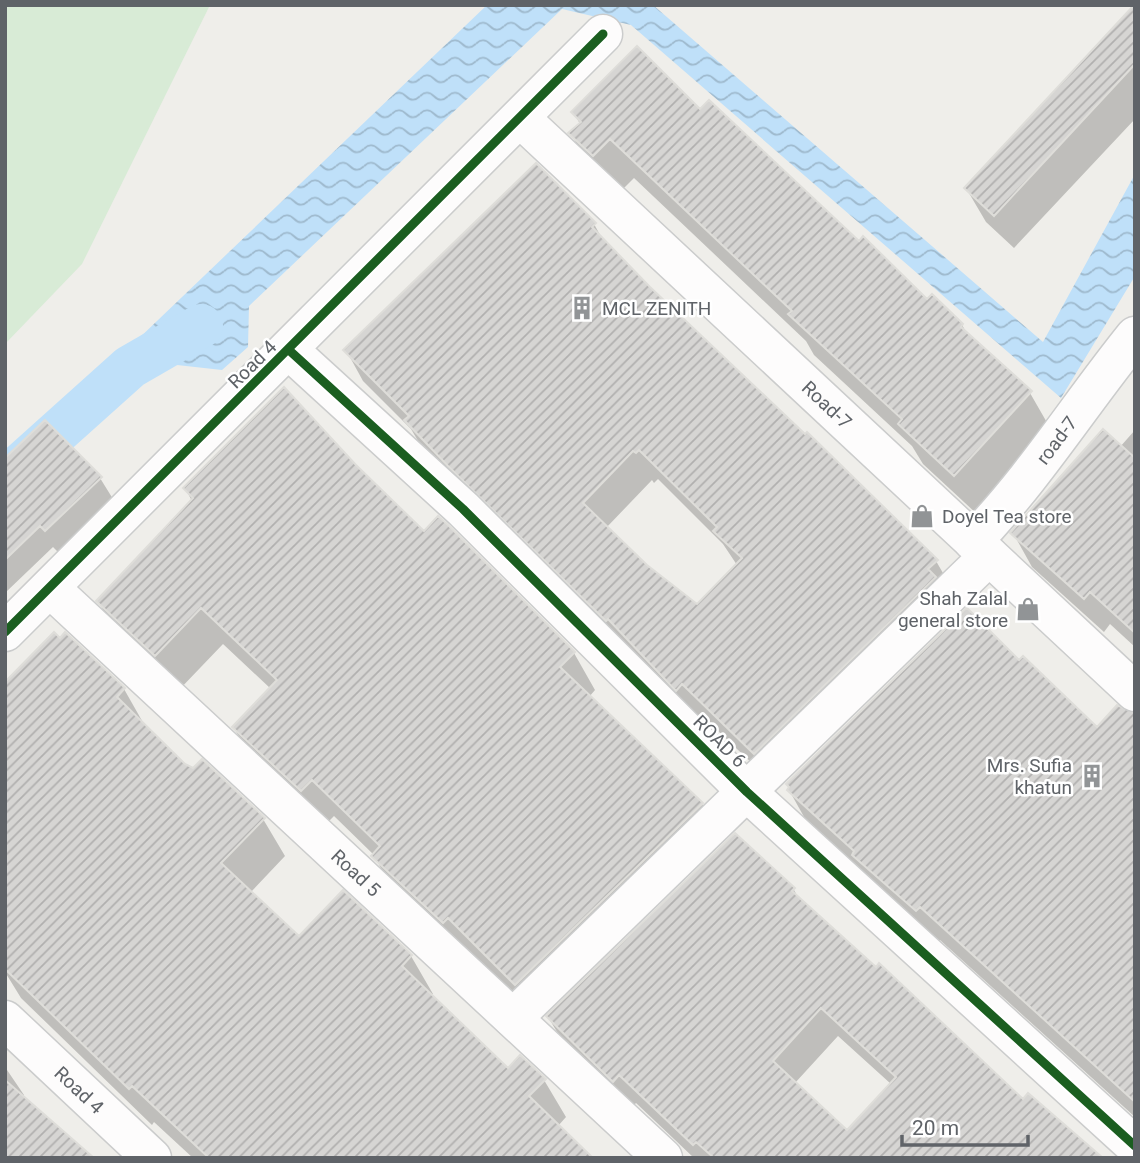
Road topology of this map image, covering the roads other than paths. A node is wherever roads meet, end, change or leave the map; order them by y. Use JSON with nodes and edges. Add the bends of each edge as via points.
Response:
{"nodes":[{"id":1,"x":603,"y":34,"type":"dead end"},
{"id":2,"x":520,"y":118,"type":"junction"},
{"id":3,"x":1135,"y":336,"type":"edge"},
{"id":4,"x":290,"y":351,"type":"junction"},
{"id":5,"x":981,"y":548,"type":"junction"},
{"id":6,"x":50,"y":588,"type":"junction"},
{"id":7,"x":5,"y":632,"type":"edge"},
{"id":8,"x":1135,"y":692,"type":"edge"},
{"id":9,"x":747,"y":792,"type":"junction"},
{"id":10,"x":513,"y":1018,"type":"junction"},
{"id":11,"x":5,"y":1020,"type":"edge"},
{"id":12,"x":1135,"y":1146,"type":"edge"},
{"id":13,"x":650,"y":1154,"type":"edge"},
{"id":14,"x":152,"y":1158,"type":"edge"}],
"edges":[{"from":1,"to":2,"type":"street","name":"Road 4"},
{"from":2,"to":4,"type":"street","name":"Road 4"},
{"from":2,"to":5,"type":"street","name":"Road-7"},
{"from":3,"to":5,"type":"street","name":"road-7"},
{"from":4,"to":6,"type":"street","name":"Road 4"},
{"from":4,"to":9,"type":"street","name":"ROAD 6","via":[[463,509]]},
{"from":5,"to":8,"type":"street","name":"Road-7"},
{"from":5,"to":9,"type":"street","name":"road-7"},
{"from":6,"to":7,"type":"street","name":"Road 4"},
{"from":6,"to":10,"type":"street","name":"Road 5"},
{"from":9,"to":10,"type":"street","name":"road-7"},
{"from":9,"to":12,"type":"street","name":"ROAD 6"},
{"from":10,"to":13,"type":"street","name":"Road 5"},
{"from":11,"to":14,"type":"street","name":"Road 4"}]}
